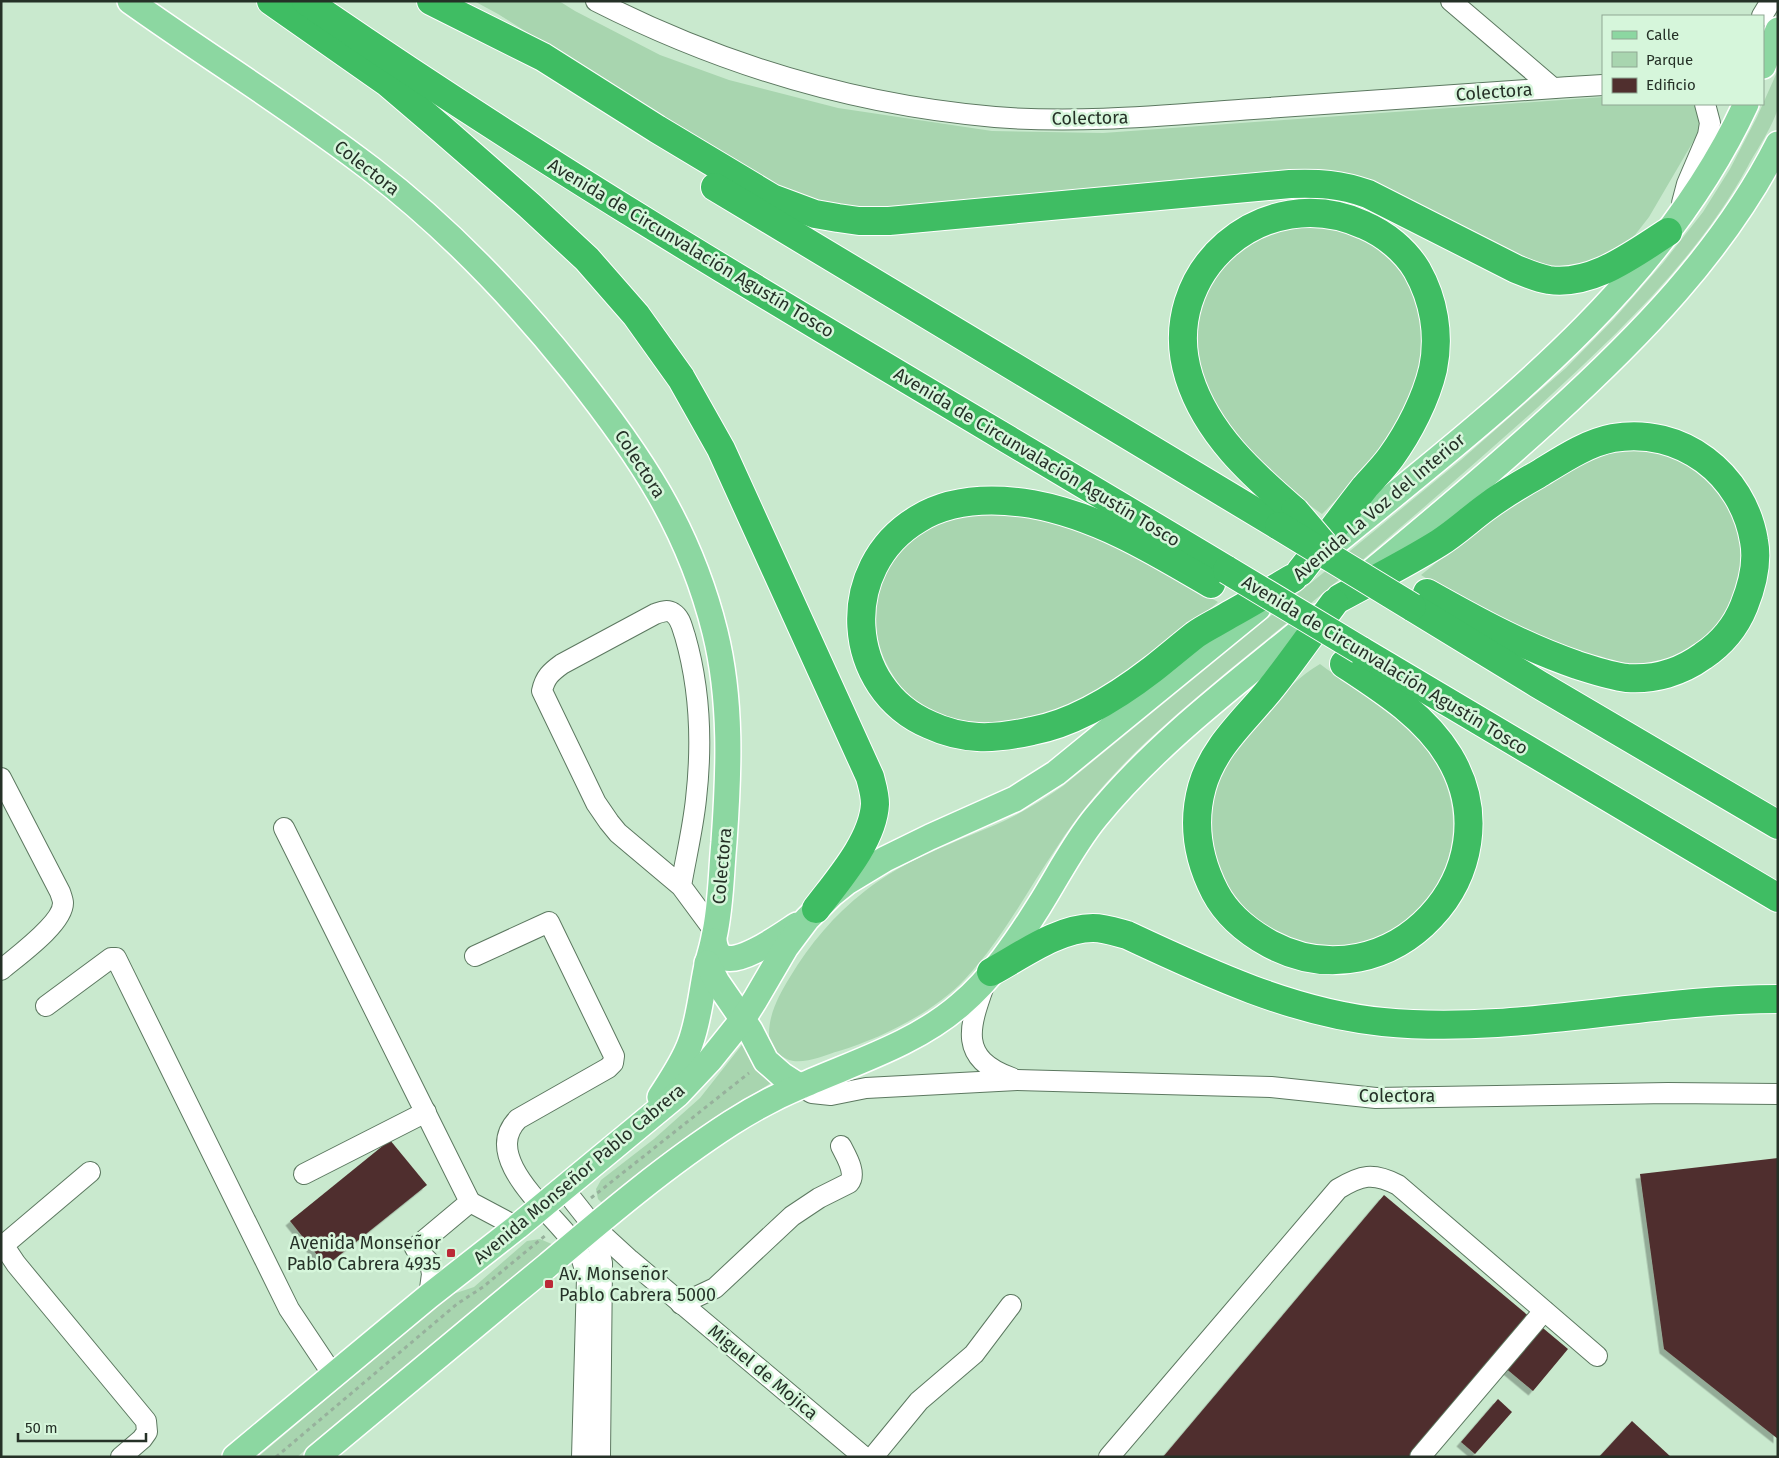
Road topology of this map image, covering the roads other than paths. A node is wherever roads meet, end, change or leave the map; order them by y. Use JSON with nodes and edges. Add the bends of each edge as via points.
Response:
{"nodes":[{"id":1,"x":130,"y":1,"type":"edge"},
{"id":2,"x":271,"y":1,"type":"edge"},
{"id":3,"x":306,"y":1,"type":"edge"},
{"id":4,"x":424,"y":1,"type":"edge"},
{"id":5,"x":431,"y":1,"type":"edge"},
{"id":6,"x":596,"y":1,"type":"edge"},
{"id":7,"x":1451,"y":1,"type":"edge"},
{"id":8,"x":1771,"y":1,"type":"edge"},
{"id":9,"x":1763,"y":15,"type":"edge"},
{"id":10,"x":1778,"y":30,"type":"edge"},
{"id":11,"x":1764,"y":64,"type":"edge"},
{"id":12,"x":1602,"y":85,"type":"edge"},
{"id":13,"x":1553,"y":88,"type":"junction"},
{"id":14,"x":1705,"y":105,"type":"edge"},
{"id":15,"x":1745,"y":105,"type":"edge"},
{"id":16,"x":1778,"y":144,"type":"edge"},
{"id":17,"x":1672,"y":226,"type":"junction"},
{"id":18,"x":1287,"y":519,"type":"junction"},
{"id":19,"x":1297,"y":575,"type":"junction"},
{"id":20,"x":1219,"y":577,"type":"junction"},
{"id":21,"x":1337,"y":600,"type":"junction"},
{"id":22,"x":1419,"y":600,"type":"junction"},
{"id":23,"x":1352,"y":657,"type":"junction"},
{"id":24,"x":1,"y":778,"type":"edge"},
{"id":25,"x":1778,"y":824,"type":"edge"},
{"id":26,"x":284,"y":828,"type":"dead end"},
{"id":27,"x":886,"y":859,"type":"joint"},
{"id":28,"x":681,"y":886,"type":"junction"},
{"id":29,"x":1778,"y":898,"type":"edge"},
{"id":30,"x":812,"y":914,"type":"junction"},
{"id":31,"x":712,"y":945,"type":"junction"},
{"id":32,"x":475,"y":956,"type":"dead end"},
{"id":33,"x":1,"y":970,"type":"edge"},
{"id":34,"x":989,"y":975,"type":"junction"},
{"id":35,"x":1778,"y":999,"type":"edge"},
{"id":36,"x":46,"y":1006,"type":"dead end"},
{"id":37,"x":743,"y":1019,"type":"junction"},
{"id":38,"x":1017,"y":1080,"type":"junction"},
{"id":39,"x":799,"y":1086,"type":"junction"},
{"id":40,"x":1778,"y":1094,"type":"edge"},
{"id":41,"x":426,"y":1112,"type":"junction"},
{"id":42,"x":643,"y":1124,"type":"junction"},
{"id":43,"x":841,"y":1146,"type":"dead end"},
{"id":44,"x":90,"y":1172,"type":"dead end"},
{"id":45,"x":304,"y":1174,"type":"dead end"},
{"id":46,"x":571,"y":1198,"type":"junction"},
{"id":47,"x":470,"y":1202,"type":"junction"},
{"id":48,"x":542,"y":1206,"type":"junction"},
{"id":49,"x":517,"y":1227,"type":"junction"},
{"id":50,"x":594,"y":1227,"type":"junction"},
{"id":51,"x":566,"y":1234,"type":"junction"},
{"id":52,"x":8,"y":1270,"type":"edge"},
{"id":53,"x":429,"y":1296,"type":"junction"},
{"id":54,"x":682,"y":1304,"type":"junction"},
{"id":55,"x":1011,"y":1305,"type":"dead end"},
{"id":56,"x":1544,"y":1311,"type":"junction"},
{"id":57,"x":1597,"y":1356,"type":"dead end"},
{"id":58,"x":333,"y":1375,"type":"junction"},
{"id":59,"x":121,"y":1457,"type":"edge"},
{"id":60,"x":235,"y":1457,"type":"edge"},
{"id":61,"x":317,"y":1457,"type":"edge"},
{"id":62,"x":582,"y":1457,"type":"edge"},
{"id":63,"x":600,"y":1457,"type":"edge"},
{"id":64,"x":864,"y":1457,"type":"edge"},
{"id":65,"x":874,"y":1457,"type":"edge"},
{"id":66,"x":1109,"y":1457,"type":"edge"},
{"id":67,"x":1420,"y":1457,"type":"edge"}],
"edges":[{"from":1,"to":31,"type":"main road","name":"Colectora","via":[[338,144],[439,226],[545,336],[601,406],[657,488],[693,561],[713,626],[722,671],[729,730],[726,818]]},
{"from":2,"to":30,"type":"highway","via":[[388,83],[552,226],[612,286],[681,378],[721,449],[870,777],[875,802],[863,842]]},
{"from":3,"to":20,"type":"highway","name":"Avenida de Circunvalación Agustín Tosco","via":[[552,163]]},
{"from":4,"to":18,"type":"highway","via":[[555,88],[718,189]]},
{"from":5,"to":17,"type":"highway","via":[[543,57],[772,198],[815,214],[860,221],[889,221],[1290,184],[1330,184],[1368,194],[1516,269],[1557,280],[1582,277],[1620,263]]},
{"from":6,"to":13,"type":"street","name":"Colectora","via":[[680,41],[779,76],[889,103],[996,117],[1099,119]]},
{"from":7,"to":13,"type":"street"},
{"from":8,"to":9,"type":"street"},
{"from":10,"to":11,"type":"main road"},
{"from":12,"to":13,"type":"street","name":"Colectora"},
{"from":14,"to":17,"type":"street","via":[[1710,123],[1708,135]]},
{"from":15,"to":17,"type":"main road","name":"Avenida La Voz del Interior","via":[[1711,170]]},
{"from":16,"to":21,"type":"main road","via":[[1743,204],[1709,253],[1638,335],[1522,444]]},
{"from":17,"to":19,"type":"main road","name":"Avenida La Voz del Interior","via":[[1608,303],[1544,367]]},
{"from":18,"to":19,"type":"highway","via":[[1207,416],[1189,378],[1183,336],[1197,282],[1232,239],[1273,218],[1300,212],[1335,214],[1372,228],[1401,250],[1414,265],[1431,300],[1436,353],[1427,386],[1400,445]]},
{"from":18,"to":22,"type":"highway","bridge":true,"via":[[1344,567]]},
{"from":19,"to":20,"type":"highway","via":[[1196,634],[1136,682],[1090,710],[1034,731],[977,737],[940,730],[922,722],[890,698],[878,682],[863,647],[862,599],[880,555],[902,530],[918,519],[932,511],[961,503],[996,500],[1034,504],[1077,516]]},
{"from":19,"to":27,"type":"main road","name":"Avenida La Voz del Interior","via":[[1056,773],[1015,799]]},
{"from":20,"to":23,"type":"highway","name":"Avenida de Circunvalación Agustín Tosco","bridge":true,"via":[[1292,610]]},
{"from":21,"to":22,"type":"highway","via":[[1441,542],[1488,505],[1562,459],[1612,438],[1647,436],[1665,440],[1711,463],[1744,506],[1755,543],[1749,595],[1720,643],[1693,664],[1665,675],[1627,678],[1607,674],[1563,660]]},
{"from":21,"to":23,"type":"highway","via":[[1273,685],[1221,746],[1209,766],[1197,810],[1200,854],[1220,901],[1239,923],[1260,939],[1284,952],[1310,960],[1359,958],[1381,952],[1417,931],[1445,901],[1462,863],[1466,843],[1465,798],[1449,756],[1417,718],[1377,686]]},
{"from":21,"to":34,"type":"main road","via":[[1184,728],[1130,778],[1093,820],[1034,914]]},
{"from":22,"to":25,"type":"highway","via":[[1538,684]]},
{"from":23,"to":29,"type":"highway","name":"Avenida de Circunvalación Agustín Tosco"},
{"from":24,"to":33,"type":"street","via":[[63,902],[62,910],[44,934]]},
{"from":26,"to":41,"type":"street"},
{"from":27,"to":30,"type":"main road","name":"Avenida Monseñor Pablo Cabrera","via":[[847,882]]},
{"from":28,"to":28,"type":"street","via":[[609,822],[596,803],[542,691],[549,674],[562,664],[667,610],[680,621],[692,660],[698,710],[696,800]]},
{"from":28,"to":31,"type":"street"},
{"from":30,"to":31,"type":"main road","via":[[760,948],[738,957],[722,957]]},
{"from":30,"to":37,"type":"main road","name":"Avenida Monseñor Pablo Cabrera","via":[[786,946]]},
{"from":31,"to":37,"type":"main road","via":[[717,982]]},
{"from":31,"to":42,"type":"main road","name":"Colectora","via":[[690,1045]]},
{"from":32,"to":48,"type":"street","via":[[549,922],[614,1056],[608,1068],[510,1126],[506,1139],[510,1159],[520,1181]]},
{"from":34,"to":35,"type":"highway","via":[[1053,938],[1093,928],[1127,935],[1238,984],[1286,1000],[1326,1012],[1382,1022],[1467,1024],[1732,1000]]},
{"from":34,"to":38,"type":"street","via":[[972,1024],[972,1044],[986,1066]]},
{"from":34,"to":39,"type":"main road","via":[[960,1005],[922,1031],[875,1055]]},
{"from":36,"to":58,"type":"street","via":[[110,958],[116,958],[289,1309]]},
{"from":37,"to":39,"type":"main road","via":[[766,1061]]},
{"from":37,"to":42,"type":"main road","name":"Avenida Monseñor Pablo Cabrera","via":[[694,1078]]},
{"from":38,"to":39,"type":"street","name":"Colectora","via":[[866,1088],[831,1095],[812,1093]]},
{"from":38,"to":40,"type":"street","name":"Colectora","via":[[1271,1087],[1376,1098]]},
{"from":39,"to":50,"type":"main road","via":[[710,1137]]},
{"from":41,"to":45,"type":"street"},
{"from":41,"to":47,"type":"street"},
{"from":42,"to":46,"type":"main road","name":"Avenida Monseñor Pablo Cabrera"},
{"from":43,"to":54,"type":"street","via":[[852,1172],[849,1184],[805,1206],[715,1288]]},
{"from":44,"to":52,"type":"street","via":[[6,1243]]},
{"from":46,"to":48,"type":"main road","name":"Avenida Monseñor Pablo Cabrera"},
{"from":46,"to":50,"type":"street"},
{"from":47,"to":49,"type":"street"},
{"from":47,"to":53,"type":"street","via":[[415,1248],[430,1263]]},
{"from":48,"to":49,"type":"main road","name":"Avenida Monseñor Pablo Cabrera"},
{"from":48,"to":51,"type":"street"},
{"from":49,"to":53,"type":"main road","name":"Avenida Monseñor Pablo Cabrera"},
{"from":50,"to":51,"type":"main road"},
{"from":50,"to":54,"type":"street","name":"Miguel de Mojica"},
{"from":50,"to":63,"type":"street","via":[[602,1262]]},
{"from":51,"to":61,"type":"main road"},
{"from":51,"to":62,"type":"street","via":[[582,1258],[587,1278]]},
{"from":52,"to":59,"type":"street","via":[[146,1421],[147,1432]]},
{"from":53,"to":58,"type":"main road","name":"Avenida Monseñor Pablo Cabrera"},
{"from":54,"to":64,"type":"street","name":"Miguel de Mojica"},
{"from":55,"to":65,"type":"street","via":[[974,1354],[919,1401]]},
{"from":56,"to":57,"type":"street"},
{"from":56,"to":66,"type":"street","via":[[1398,1184],[1384,1177],[1353,1180],[1338,1189]]},
{"from":56,"to":67,"type":"street"},
{"from":58,"to":60,"type":"main road","name":"Avenida Monseñor Pablo Cabrera"}]}
